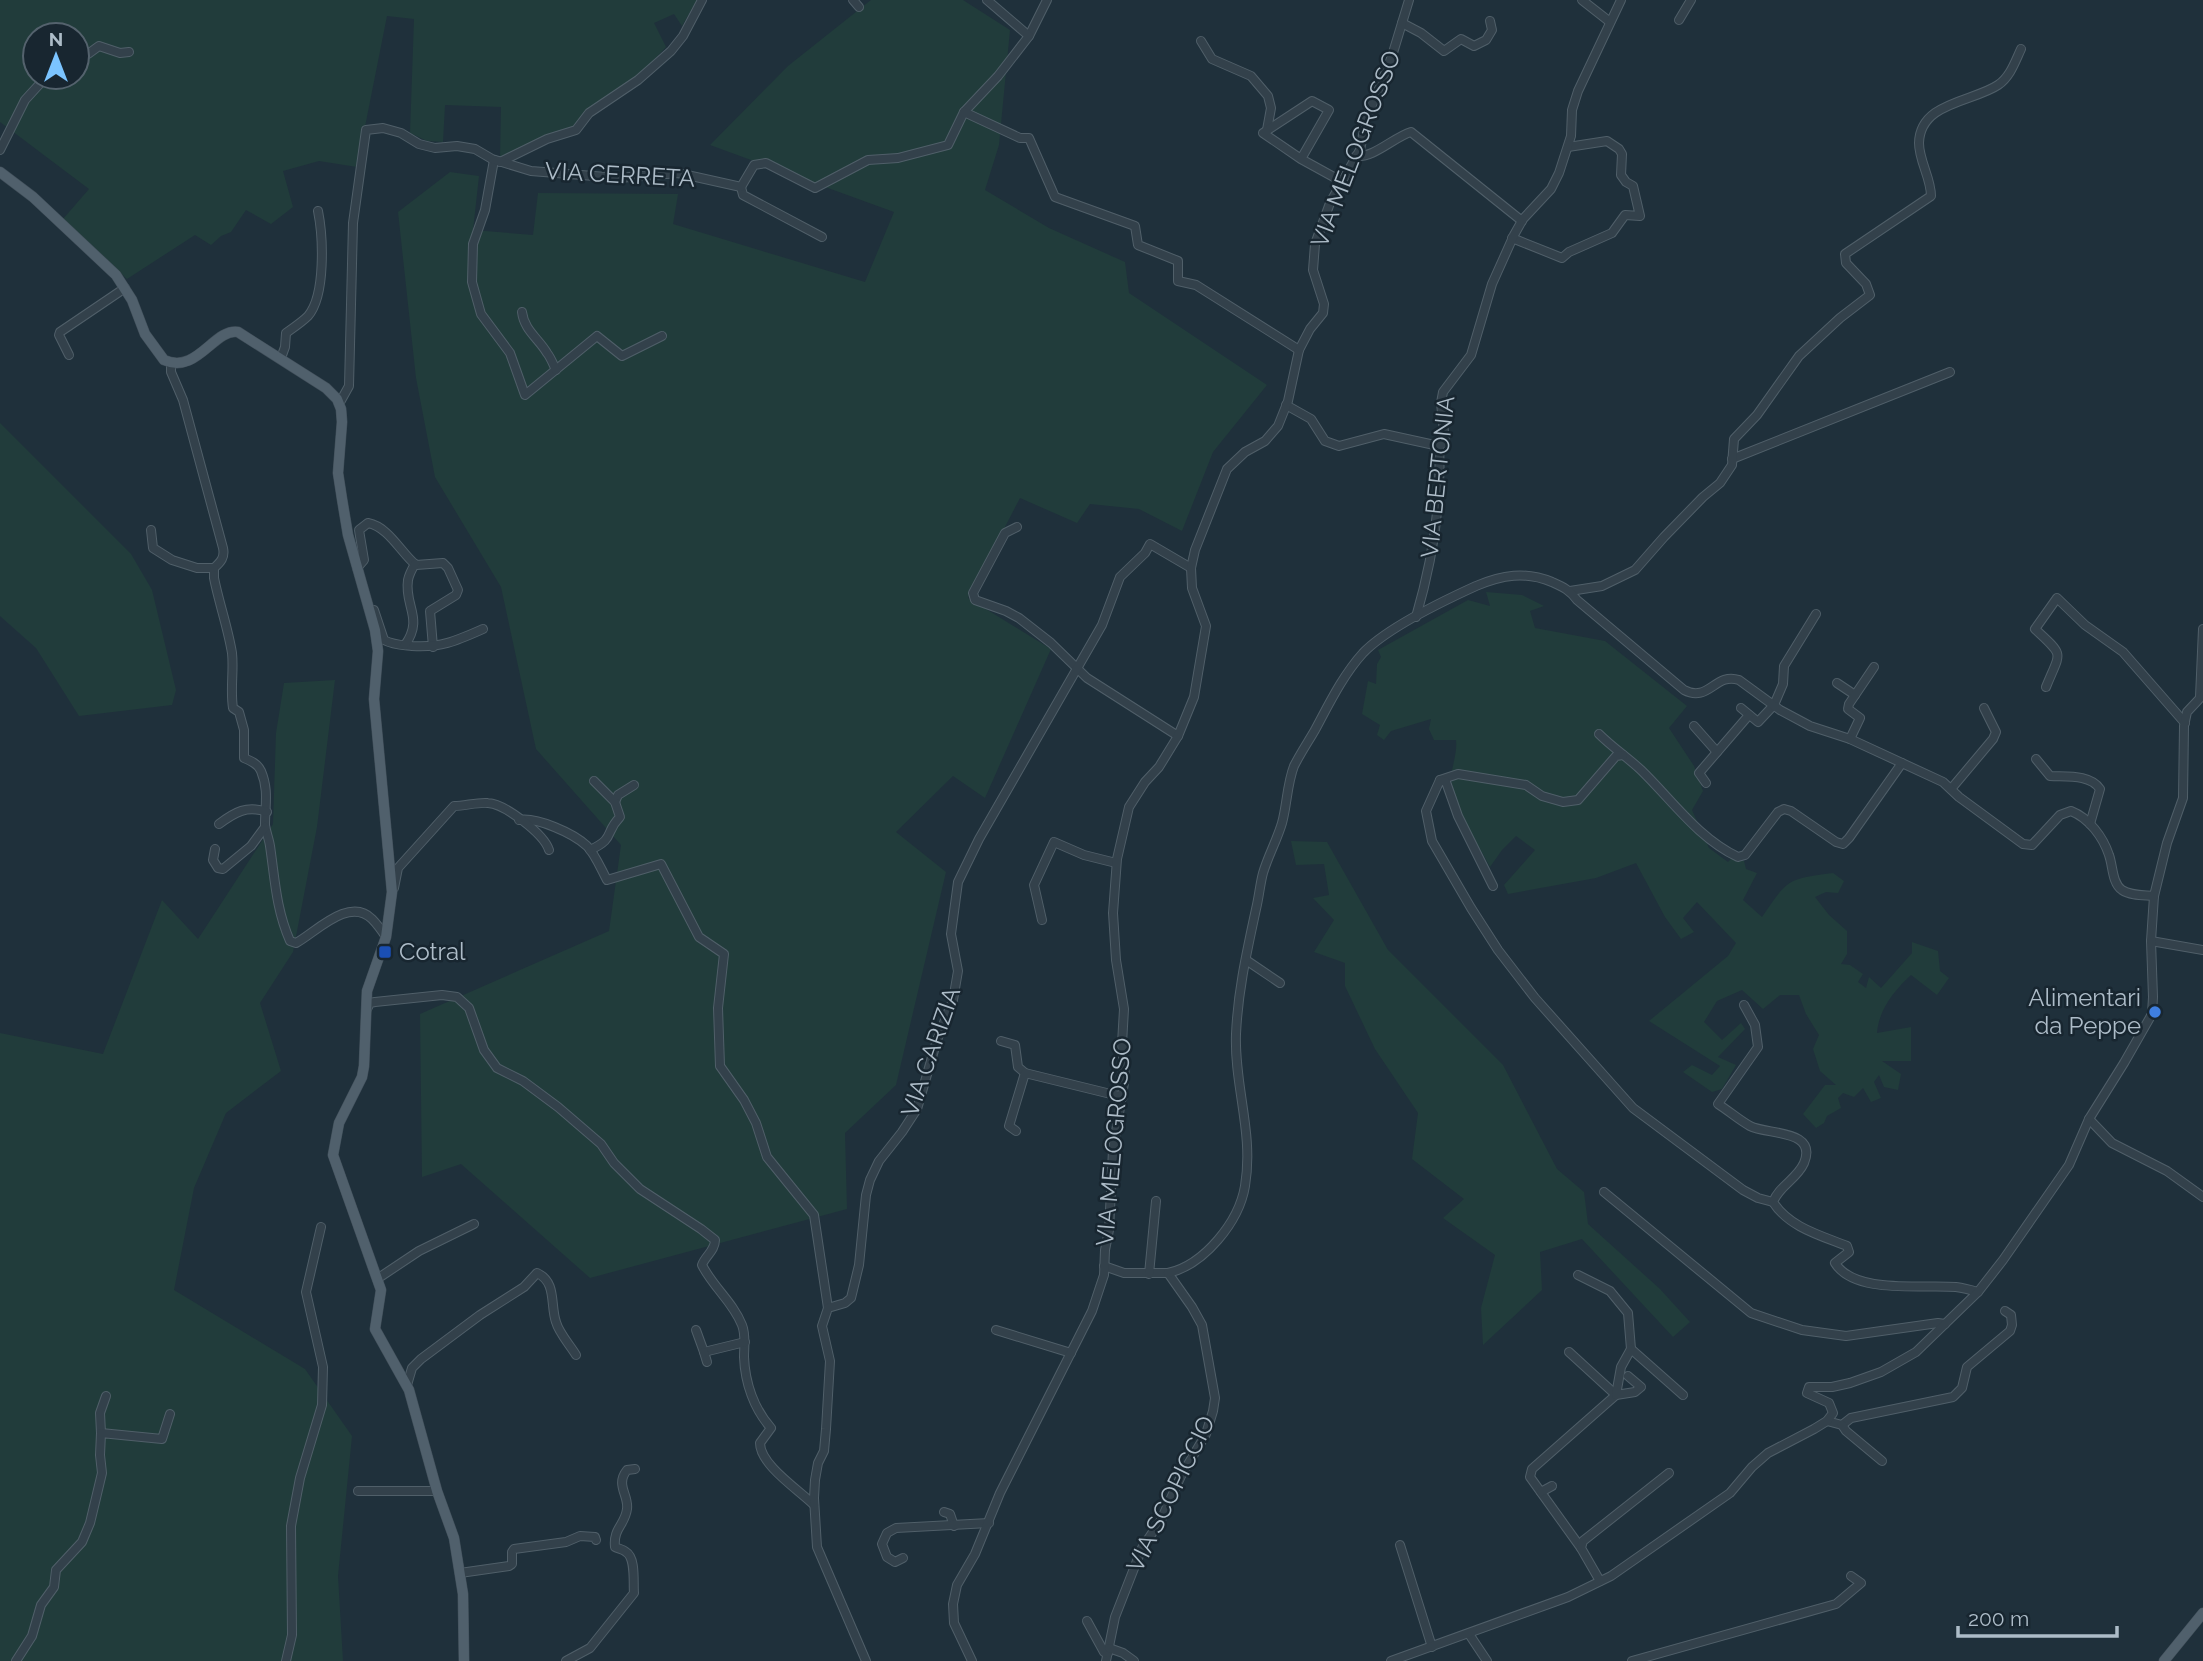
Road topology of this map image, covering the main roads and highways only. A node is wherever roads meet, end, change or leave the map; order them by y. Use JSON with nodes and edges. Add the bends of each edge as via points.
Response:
{"nodes":[{"id":1,"x":0,"y":172,"type":"edge"},
{"id":2,"x":2203,"y":1614,"type":"edge"},
{"id":3,"x":464,"y":1661,"type":"edge"},
{"id":4,"x":2164,"y":1661,"type":"edge"}],
"edges":[{"from":1,"to":3,"type":"main road","via":[[63,223],[116,275],[161,358],[171,363],[199,356],[233,331],[326,388],[339,404],[339,480],[378,651],[374,699],[391,891],[386,937],[367,991],[362,1077],[339,1124],[332,1155],[382,1294],[375,1329],[407,1385],[451,1528],[460,1573]]},
{"from":2,"to":4,"type":"main road"}]}
